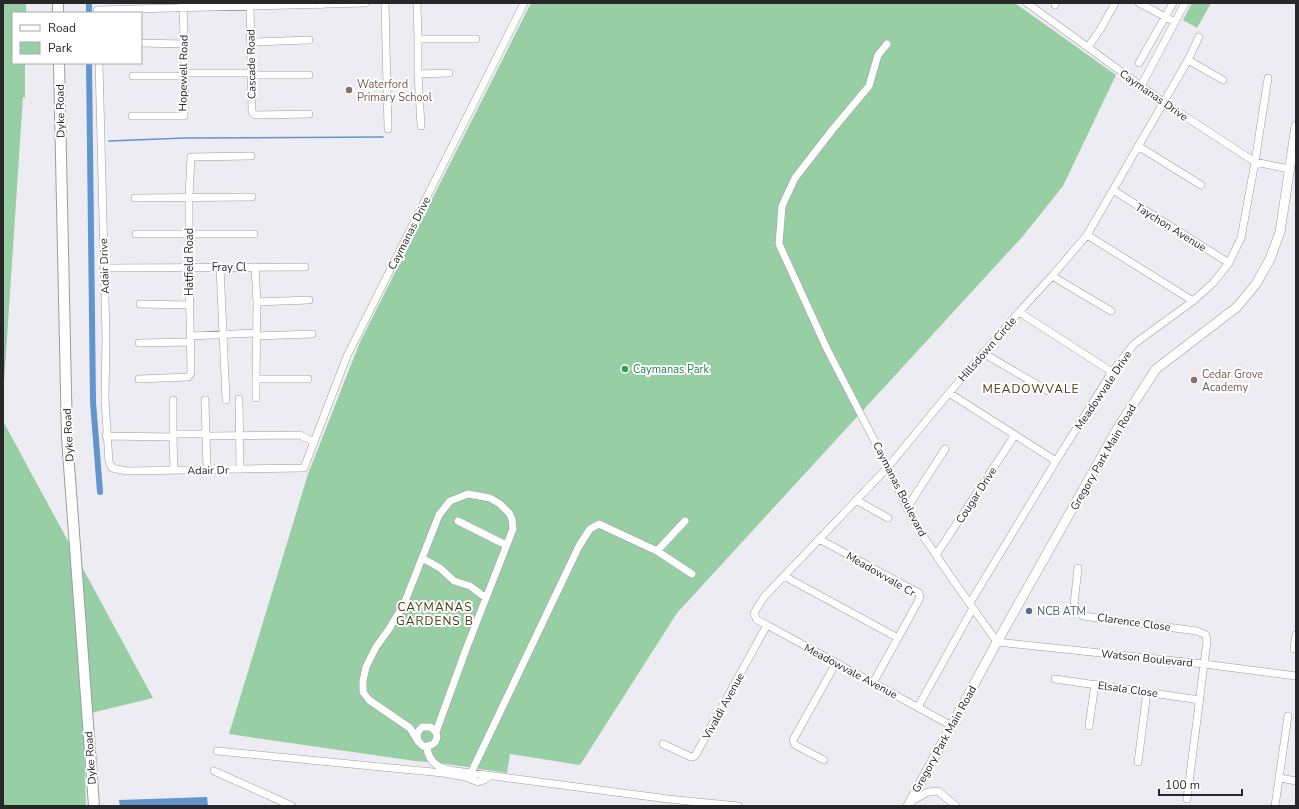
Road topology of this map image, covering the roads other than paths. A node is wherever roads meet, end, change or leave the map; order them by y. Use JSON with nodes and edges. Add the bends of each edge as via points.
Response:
{"nodes":[{"id":1,"x":365,"y":3,"type":"edge"},
{"id":2,"x":385,"y":3,"type":"edge"},
{"id":3,"x":416,"y":3,"type":"edge"},
{"id":4,"x":524,"y":3,"type":"edge"},
{"id":5,"x":1027,"y":3,"type":"edge"},
{"id":6,"x":1116,"y":3,"type":"edge"},
{"id":7,"x":1139,"y":3,"type":"edge"},
{"id":8,"x":1172,"y":3,"type":"edge"},
{"id":9,"x":1185,"y":3,"type":"edge"},
{"id":10,"x":316,"y":4,"type":"edge"},
{"id":11,"x":183,"y":5,"type":"edge"},
{"id":12,"x":250,"y":6,"type":"junction"},
{"id":13,"x":1038,"y":6,"type":"edge"},
{"id":14,"x":97,"y":9,"type":"edge"},
{"id":15,"x":1165,"y":17,"type":"junction"},
{"id":16,"x":1175,"y":22,"type":"junction"},
{"id":17,"x":1199,"y":37,"type":"dead end"},
{"id":18,"x":418,"y":39,"type":"junction"},
{"id":19,"x":476,"y":39,"type":"dead end"},
{"id":20,"x":309,"y":40,"type":"dead end"},
{"id":21,"x":251,"y":42,"type":"junction"},
{"id":22,"x":142,"y":43,"type":"edge"},
{"id":23,"x":184,"y":44,"type":"junction"},
{"id":24,"x":887,"y":44,"type":"dead end"},
{"id":25,"x":1088,"y":47,"type":"junction"},
{"id":26,"x":1188,"y":60,"type":"junction"},
{"id":27,"x":1139,"y":63,"type":"dead end"},
{"id":28,"x":59,"y":64,"type":"edge"},
{"id":29,"x":99,"y":64,"type":"edge"},
{"id":30,"x":449,"y":73,"type":"dead end"},
{"id":31,"x":185,"y":74,"type":"junction"},
{"id":32,"x":251,"y":74,"type":"junction"},
{"id":33,"x":418,"y":74,"type":"junction"},
{"id":34,"x":309,"y":75,"type":"dead end"},
{"id":35,"x":133,"y":76,"type":"dead end"},
{"id":36,"x":1268,"y":78,"type":"dead end"},
{"id":37,"x":1223,"y":80,"type":"dead end"},
{"id":38,"x":1141,"y":86,"type":"junction"},
{"id":39,"x":1163,"y":102,"type":"junction"},
{"id":40,"x":309,"y":114,"type":"dead end"},
{"id":41,"x":132,"y":116,"type":"dead end"},
{"id":42,"x":421,"y":126,"type":"dead end"},
{"id":43,"x":1296,"y":126,"type":"edge"},
{"id":44,"x":388,"y":129,"type":"dead end"},
{"id":45,"x":1138,"y":146,"type":"junction"},
{"id":46,"x":251,"y":156,"type":"dead end"},
{"id":47,"x":1255,"y":162,"type":"junction"},
{"id":48,"x":1289,"y":169,"type":"junction"},
{"id":49,"x":1201,"y":185,"type":"dead end"},
{"id":50,"x":1113,"y":190,"type":"junction"},
{"id":51,"x":189,"y":197,"type":"junction"},
{"id":52,"x":252,"y":197,"type":"dead end"},
{"id":53,"x":135,"y":198,"type":"dead end"},
{"id":54,"x":136,"y":234,"type":"dead end"},
{"id":55,"x":190,"y":234,"type":"junction"},
{"id":56,"x":254,"y":234,"type":"dead end"},
{"id":57,"x":1087,"y":235,"type":"junction"},
{"id":58,"x":1228,"y":263,"type":"junction"},
{"id":59,"x":220,"y":267,"type":"junction"},
{"id":60,"x":255,"y":267,"type":"junction"},
{"id":61,"x":305,"y":267,"type":"dead end"},
{"id":62,"x":104,"y":268,"type":"junction"},
{"id":63,"x":188,"y":268,"type":"junction"},
{"id":64,"x":1052,"y":276,"type":"junction"},
{"id":65,"x":309,"y":300,"type":"dead end"},
{"id":66,"x":257,"y":302,"type":"junction"},
{"id":67,"x":1193,"y":302,"type":"junction"},
{"id":68,"x":140,"y":304,"type":"dead end"},
{"id":69,"x":189,"y":305,"type":"junction"},
{"id":70,"x":1111,"y":311,"type":"dead end"},
{"id":71,"x":1018,"y":312,"type":"junction"},
{"id":72,"x":224,"y":334,"type":"junction"},
{"id":73,"x":312,"y":334,"type":"dead end"},
{"id":74,"x":256,"y":335,"type":"junction"},
{"id":75,"x":191,"y":339,"type":"junction"},
{"id":76,"x":139,"y":342,"type":"dead end"},
{"id":77,"x":983,"y":353,"type":"junction"},
{"id":78,"x":1112,"y":372,"type":"junction"},
{"id":79,"x":256,"y":379,"type":"junction"},
{"id":80,"x":308,"y":379,"type":"dead end"},
{"id":81,"x":139,"y":380,"type":"dead end"},
{"id":82,"x":1048,"y":391,"type":"dead end"},
{"id":83,"x":949,"y":393,"type":"junction"},
{"id":84,"x":256,"y":398,"type":"dead end"},
{"id":85,"x":239,"y":399,"type":"dead end"},
{"id":86,"x":173,"y":400,"type":"dead end"},
{"id":87,"x":205,"y":400,"type":"dead end"},
{"id":88,"x":226,"y":400,"type":"dead end"},
{"id":89,"x":206,"y":435,"type":"junction"},
{"id":90,"x":239,"y":435,"type":"junction"},
{"id":91,"x":1015,"y":435,"type":"junction"},
{"id":92,"x":106,"y":436,"type":"junction"},
{"id":93,"x":173,"y":436,"type":"junction"},
{"id":94,"x":314,"y":442,"type":"junction"},
{"id":95,"x":945,"y":449,"type":"dead end"},
{"id":96,"x":1056,"y":461,"type":"junction"},
{"id":97,"x":888,"y":467,"type":"junction"},
{"id":98,"x":112,"y":468,"type":"joint"},
{"id":99,"x":304,"y":468,"type":"joint"},
{"id":100,"x":240,"y":469,"type":"junction"},
{"id":101,"x":206,"y":470,"type":"junction"},
{"id":102,"x":174,"y":471,"type":"junction"},
{"id":103,"x":856,"y":500,"type":"junction"},
{"id":104,"x":907,"y":508,"type":"junction"},
{"id":105,"x":888,"y":518,"type":"dead end"},
{"id":106,"x":458,"y":521,"type":"dead end"},
{"id":107,"x":685,"y":521,"type":"dead end"},
{"id":108,"x":819,"y":539,"type":"junction"},
{"id":109,"x":506,"y":545,"type":"junction"},
{"id":110,"x":657,"y":551,"type":"junction"},
{"id":111,"x":936,"y":556,"type":"junction"},
{"id":112,"x":422,"y":558,"type":"junction"},
{"id":113,"x":1078,"y":568,"type":"dead end"},
{"id":114,"x":692,"y":574,"type":"dead end"},
{"id":115,"x":784,"y":576,"type":"junction"},
{"id":116,"x":486,"y":598,"type":"junction"},
{"id":117,"x":971,"y":605,"type":"junction"},
{"id":118,"x":754,"y":613,"type":"joint"},
{"id":119,"x":767,"y":626,"type":"junction"},
{"id":120,"x":1296,"y":636,"type":"edge"},
{"id":121,"x":898,"y":638,"type":"junction"},
{"id":122,"x":997,"y":642,"type":"junction"},
{"id":123,"x":1294,"y":649,"type":"dead end"},
{"id":124,"x":836,"y":663,"type":"junction"},
{"id":125,"x":1204,"y":664,"type":"junction"},
{"id":126,"x":1296,"y":676,"type":"edge"},
{"id":127,"x":1055,"y":679,"type":"dead end"},
{"id":128,"x":873,"y":684,"type":"junction"},
{"id":129,"x":1095,"y":684,"type":"junction"},
{"id":130,"x":1147,"y":692,"type":"junction"},
{"id":131,"x":1200,"y":700,"type":"junction"},
{"id":132,"x":918,"y":707,"type":"junction"},
{"id":133,"x":1288,"y":716,"type":"dead end"},
{"id":134,"x":952,"y":726,"type":"junction"},
{"id":135,"x":1089,"y":726,"type":"dead end"},
{"id":136,"x":436,"y":732,"type":"junction"},
{"id":137,"x":418,"y":741,"type":"junction"},
{"id":138,"x":663,"y":744,"type":"dead end"},
{"id":139,"x":427,"y":746,"type":"junction"},
{"id":140,"x":217,"y":751,"type":"dead end"},
{"id":141,"x":824,"y":760,"type":"dead end"},
{"id":142,"x":1138,"y":762,"type":"dead end"},
{"id":143,"x":214,"y":770,"type":"dead end"},
{"id":144,"x":471,"y":773,"type":"junction"},
{"id":145,"x":490,"y":776,"type":"junction"},
{"id":146,"x":1280,"y":778,"type":"junction"},
{"id":147,"x":1296,"y":781,"type":"edge"},
{"id":148,"x":1187,"y":799,"type":"dead end"},
{"id":149,"x":909,"y":804,"type":"edge"},
{"id":150,"x":94,"y":806,"type":"edge"},
{"id":151,"x":292,"y":806,"type":"edge"},
{"id":152,"x":738,"y":806,"type":"edge"},
{"id":153,"x":956,"y":806,"type":"edge"},
{"id":154,"x":1275,"y":806,"type":"edge"}],
"edges":[{"from":1,"to":10,"type":"street"},
{"from":2,"to":44,"type":"street"},
{"from":3,"to":18,"type":"street"},
{"from":4,"to":94,"type":"street","name":"Caymanas Drive","via":[[350,350]]},
{"from":5,"to":13,"type":"street","name":"Caymanas Drive"},
{"from":6,"to":25,"type":"street"},
{"from":7,"to":15,"type":"street"},
{"from":8,"to":15,"type":"street"},
{"from":9,"to":16,"type":"street"},
{"from":10,"to":12,"type":"street"},
{"from":11,"to":12,"type":"street"},
{"from":11,"to":14,"type":"street"},
{"from":11,"to":23,"type":"street","name":"Hopewell Road"},
{"from":12,"to":21,"type":"street","name":"Cascade Road"},
{"from":13,"to":25,"type":"street","name":"Caymanas Drive"},
{"from":15,"to":16,"type":"street"},
{"from":15,"to":27,"type":"street"},
{"from":16,"to":38,"type":"street"},
{"from":17,"to":26,"type":"street","name":"Hillsdown Circle"},
{"from":18,"to":19,"type":"street"},
{"from":18,"to":33,"type":"street"},
{"from":20,"to":21,"type":"street"},
{"from":21,"to":32,"type":"street","name":"Cascade Road"},
{"from":22,"to":23,"type":"street"},
{"from":23,"to":31,"type":"street","name":"Hopewell Road"},
{"from":24,"to":97,"type":"street","name":"Caymanas Boulevard","via":[[878,55],[869,86],[795,178],[782,206],[779,244],[827,349]]},
{"from":25,"to":38,"type":"street","name":"Caymanas Drive"},
{"from":26,"to":37,"type":"street"},
{"from":26,"to":39,"type":"street","name":"Hillsdown Circle"},
{"from":28,"to":150,"type":"main road","name":"Dyke Road","via":[[67,438]]},
{"from":29,"to":62,"type":"street","name":"Adair Drive"},
{"from":30,"to":33,"type":"street"},
{"from":31,"to":32,"type":"street"},
{"from":31,"to":35,"type":"street"},
{"from":31,"to":41,"type":"street","name":"Hopewell Road","via":[[184,116]]},
{"from":32,"to":34,"type":"street"},
{"from":32,"to":40,"type":"street","name":"Cascade Road","via":[[252,112],[255,115]]},
{"from":33,"to":42,"type":"street"},
{"from":36,"to":47,"type":"street","name":"Meadowvale Drive"},
{"from":38,"to":39,"type":"street","name":"Caymanas Drive"},
{"from":39,"to":45,"type":"street","name":"Hillsdown Circle"},
{"from":39,"to":47,"type":"street","name":"Caymanas Drive"},
{"from":43,"to":48,"type":"street","name":"Gregory Park Main Road"},
{"from":45,"to":49,"type":"street"},
{"from":45,"to":50,"type":"street","name":"Hillsdown Circle"},
{"from":46,"to":51,"type":"street","name":"Hatfield Road","via":[[191,157]]},
{"from":47,"to":48,"type":"street","name":"Caymanas Drive"},
{"from":47,"to":58,"type":"street","name":"Meadowvale Drive","via":[[1241,238]]},
{"from":48,"to":122,"type":"street","name":"Gregory Park Main Road","via":[[1280,232],[1256,284],[1237,307],[1156,369],[1119,426]]},
{"from":50,"to":57,"type":"street","name":"Hillsdown Circle"},
{"from":50,"to":58,"type":"street","name":"Taychon Avenue"},
{"from":51,"to":52,"type":"street"},
{"from":51,"to":53,"type":"street"},
{"from":51,"to":55,"type":"street","name":"Hatfield Road"},
{"from":54,"to":55,"type":"street"},
{"from":55,"to":56,"type":"street"},
{"from":55,"to":63,"type":"street","name":"Hatfield Road"},
{"from":57,"to":64,"type":"street","name":"Hillsdown Circle"},
{"from":57,"to":67,"type":"street"},
{"from":58,"to":67,"type":"street","name":"Meadowvale Drive","via":[[1213,283]]},
{"from":59,"to":60,"type":"street","name":"Fray Cl"},
{"from":59,"to":63,"type":"street","name":"Fray Cl"},
{"from":59,"to":72,"type":"street"},
{"from":60,"to":61,"type":"street","name":"Fray Cl"},
{"from":60,"to":66,"type":"street"},
{"from":62,"to":63,"type":"street","name":"Fray Cl"},
{"from":62,"to":92,"type":"street","name":"Adair Drive"},
{"from":63,"to":69,"type":"street","name":"Hatfield Road"},
{"from":64,"to":70,"type":"street"},
{"from":64,"to":71,"type":"street","name":"Hillsdown Circle"},
{"from":65,"to":66,"type":"street"},
{"from":66,"to":74,"type":"street"},
{"from":67,"to":78,"type":"street","name":"Meadowvale Drive","via":[[1134,344]]},
{"from":68,"to":69,"type":"street"},
{"from":69,"to":75,"type":"street","name":"Hatfield Road"},
{"from":71,"to":77,"type":"street","name":"Hillsdown Circle"},
{"from":71,"to":78,"type":"street"},
{"from":72,"to":74,"type":"street"},
{"from":72,"to":75,"type":"street"},
{"from":72,"to":88,"type":"street"},
{"from":73,"to":74,"type":"street"},
{"from":74,"to":79,"type":"street"},
{"from":75,"to":76,"type":"street"},
{"from":75,"to":81,"type":"street","name":"Hatfield Road","via":[[191,373],[188,377]]},
{"from":77,"to":82,"type":"street"},
{"from":77,"to":83,"type":"street","name":"Hillsdown Circle"},
{"from":78,"to":96,"type":"street","name":"Meadowvale Drive"},
{"from":79,"to":80,"type":"street"},
{"from":79,"to":84,"type":"street"},
{"from":83,"to":91,"type":"street"},
{"from":83,"to":97,"type":"street","name":"Hillsdown Circle"},
{"from":85,"to":90,"type":"street"},
{"from":86,"to":93,"type":"street"},
{"from":87,"to":89,"type":"street"},
{"from":89,"to":90,"type":"street"},
{"from":89,"to":93,"type":"street"},
{"from":89,"to":101,"type":"street"},
{"from":90,"to":94,"type":"street","via":[[300,435]]},
{"from":90,"to":100,"type":"street"},
{"from":91,"to":96,"type":"street"},
{"from":91,"to":111,"type":"street","name":"Cougar Drive"},
{"from":92,"to":93,"type":"street"},
{"from":92,"to":98,"type":"street","name":"Adair Drive"},
{"from":93,"to":102,"type":"street"},
{"from":94,"to":99,"type":"street","name":"Caymanas Drive"},
{"from":95,"to":104,"type":"street"},
{"from":96,"to":117,"type":"street","name":"Meadowvale Drive"},
{"from":97,"to":103,"type":"street","name":"Hillsdown Circle"},
{"from":97,"to":104,"type":"street","name":"Caymanas Boulevard"},
{"from":98,"to":102,"type":"street","name":"Adair Dr","via":[[127,471]]},
{"from":99,"to":100,"type":"street","name":"Adair Dr"},
{"from":100,"to":101,"type":"street","name":"Adair Dr"},
{"from":101,"to":102,"type":"street","name":"Adair Dr"},
{"from":103,"to":105,"type":"street"},
{"from":103,"to":108,"type":"street","name":"Hillsdown Circle"},
{"from":104,"to":111,"type":"street","name":"Caymanas Boulevard"},
{"from":106,"to":109,"type":"street"},
{"from":107,"to":110,"type":"street"},
{"from":108,"to":115,"type":"street","name":"Hillsdown Circle"},
{"from":108,"to":121,"type":"street","name":"Meadowvale Cr","via":[[919,593],[920,598]]},
{"from":109,"to":112,"type":"street","via":[[512,529],[509,513],[490,498],[468,494],[450,501],[439,515]]},
{"from":109,"to":116,"type":"street"},
{"from":110,"to":114,"type":"street"},
{"from":110,"to":144,"type":"street","via":[[599,524],[590,529],[579,546]]},
{"from":111,"to":117,"type":"street","name":"Caymanas Boulevard"},
{"from":112,"to":116,"type":"street"},
{"from":112,"to":137,"type":"street","via":[[404,604],[376,648],[366,667],[363,681],[364,692],[369,700],[410,728]]},
{"from":113,"to":125,"type":"street","name":"Clarence Close","via":[[1074,604],[1082,616],[1197,631],[1206,635]]},
{"from":115,"to":118,"type":"street","name":"Hillsdown Circle","via":[[764,597]]},
{"from":115,"to":121,"type":"street"},
{"from":116,"to":136,"type":"street"},
{"from":117,"to":122,"type":"street","name":"Caymanas Boulevard"},
{"from":117,"to":132,"type":"street","name":"Meadowvale Drive"},
{"from":118,"to":119,"type":"street","name":"Meadowvale Avenue","via":[[757,620]]},
{"from":119,"to":124,"type":"street","name":"Meadowvale Avenue"},
{"from":119,"to":138,"type":"street","name":"Vivaldi Avenue","via":[[695,756],[691,757]]},
{"from":120,"to":123,"type":"street"},
{"from":121,"to":128,"type":"street","name":"Meadowvale Cr"},
{"from":122,"to":125,"type":"street","name":"Watson Boulevard"},
{"from":122,"to":134,"type":"street","name":"Gregory Park Main Road"},
{"from":124,"to":128,"type":"street","name":"Meadowvale Avenue"},
{"from":124,"to":141,"type":"street","via":[[793,740],[795,744]]},
{"from":125,"to":126,"type":"street","name":"Watson Boulevard"},
{"from":125,"to":131,"type":"street"},
{"from":127,"to":129,"type":"street","name":"Elsala Close"},
{"from":128,"to":132,"type":"street","name":"Meadowvale Avenue"},
{"from":129,"to":130,"type":"street","name":"Elsala Close"},
{"from":129,"to":135,"type":"street"},
{"from":130,"to":131,"type":"street","name":"Elsala Close"},
{"from":130,"to":142,"type":"street"},
{"from":131,"to":148,"type":"street"},
{"from":132,"to":134,"type":"street","name":"Meadowvale Avenue"},
{"from":133,"to":146,"type":"street"},
{"from":134,"to":149,"type":"street","name":"Gregory Park Main Road"},
{"from":136,"to":137,"type":"street","via":[[430,727],[422,727],[417,733]]},
{"from":136,"to":139,"type":"street","via":[[434,744]]},
{"from":137,"to":139,"type":"street"},
{"from":139,"to":144,"type":"street","via":[[427,754],[433,763],[440,767]]},
{"from":140,"to":145,"type":"street","via":[[443,773],[478,782]]},
{"from":143,"to":151,"type":"street"},
{"from":144,"to":145,"type":"street"},
{"from":145,"to":152,"type":"street"},
{"from":146,"to":147,"type":"street"},
{"from":146,"to":154,"type":"street"},
{"from":149,"to":153,"type":"street","via":[[928,792],[938,791]]}]}
